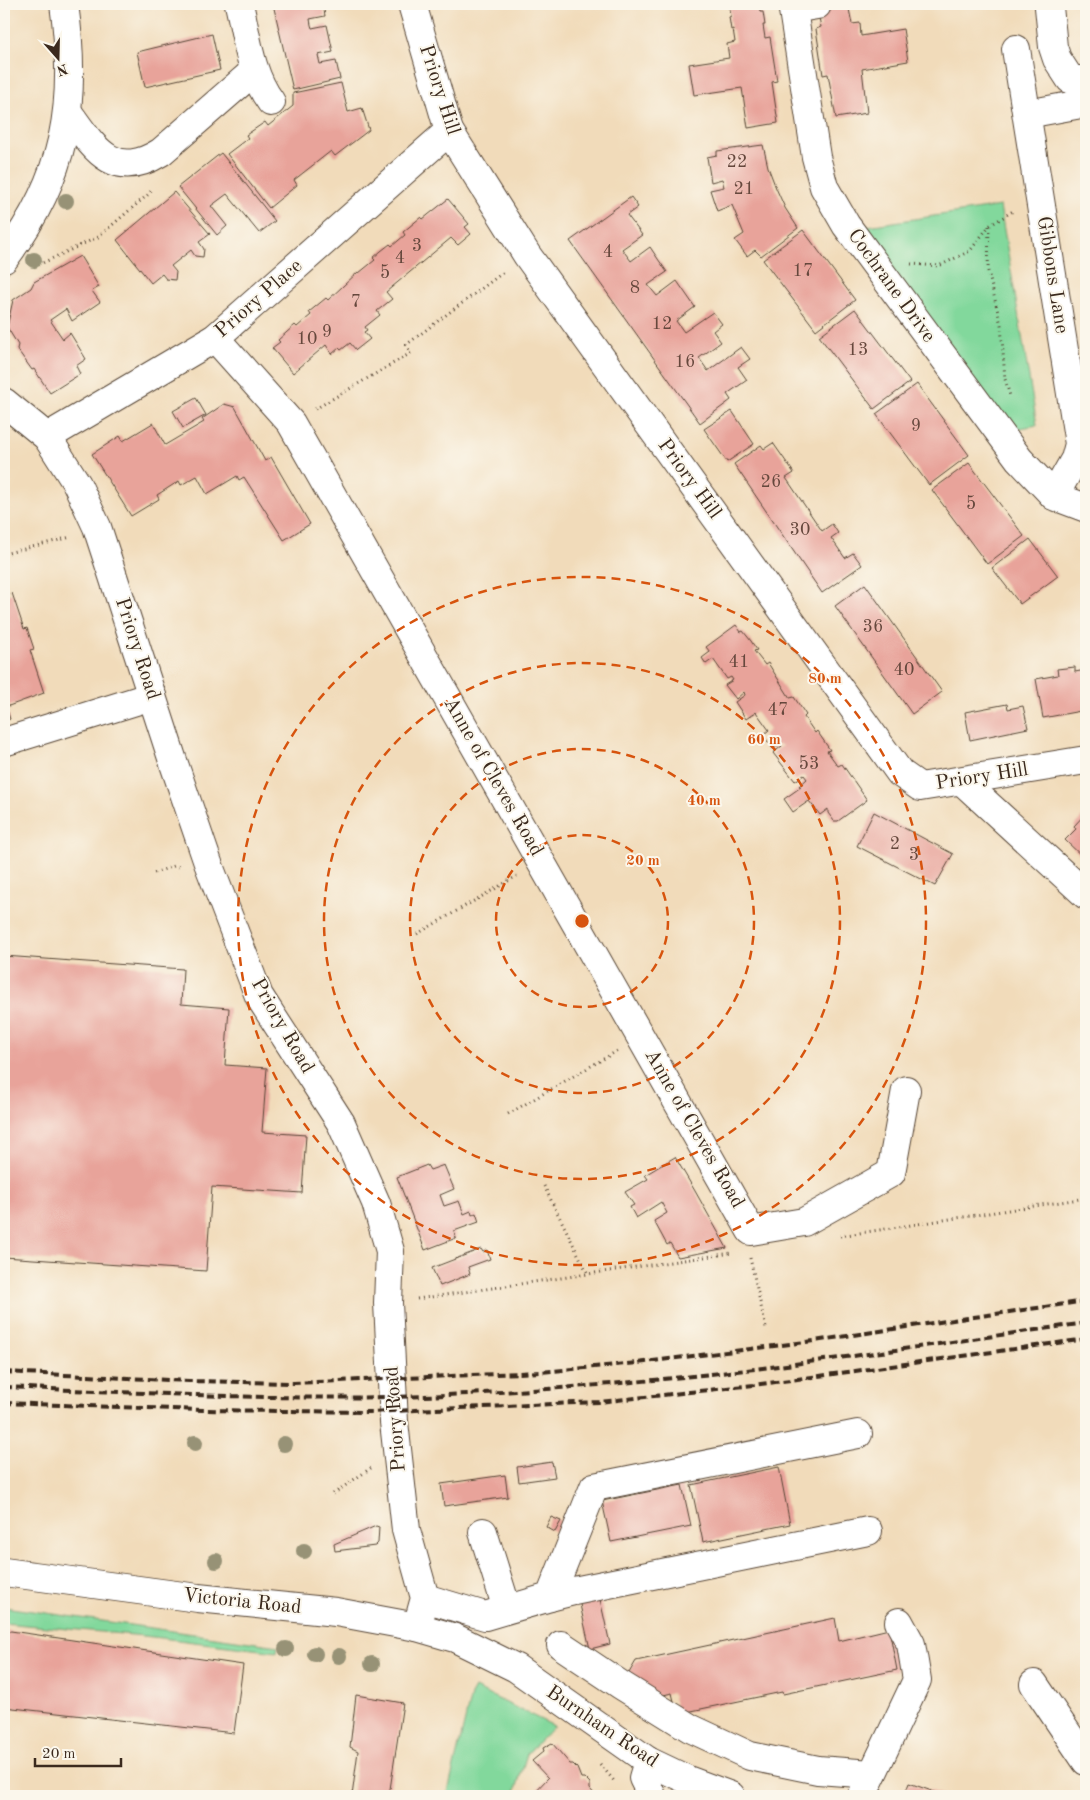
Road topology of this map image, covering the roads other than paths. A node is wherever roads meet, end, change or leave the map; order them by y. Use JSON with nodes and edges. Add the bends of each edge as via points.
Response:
{"nodes":[{"id":1,"x":64,"y":4,"type":"edge"},
{"id":2,"x":240,"y":4,"type":"edge"},
{"id":3,"x":412,"y":4,"type":"edge"},
{"id":4,"x":800,"y":6,"type":"edge"},
{"id":5,"x":1049,"y":7,"type":"dead end"},
{"id":6,"x":1016,"y":49,"type":"dead end"},
{"id":7,"x":254,"y":71,"type":"junction"},
{"id":8,"x":1084,"y":92,"type":"edge"},
{"id":9,"x":271,"y":102,"type":"dead end"},
{"id":10,"x":68,"y":112,"type":"junction"},
{"id":11,"x":1027,"y":114,"type":"junction"},
{"id":12,"x":449,"y":131,"type":"junction"},
{"id":13,"x":4,"y":259,"type":"edge"},
{"id":14,"x":215,"y":338,"type":"junction"},
{"id":15,"x":4,"y":402,"type":"edge"},
{"id":16,"x":47,"y":437,"type":"junction"},
{"id":17,"x":1054,"y":496,"type":"junction"},
{"id":18,"x":1086,"y":508,"type":"edge"},
{"id":19,"x":152,"y":696,"type":"junction"},
{"id":20,"x":4,"y":742,"type":"edge"},
{"id":21,"x":1086,"y":760,"type":"edge"},
{"id":22,"x":962,"y":780,"type":"junction"},
{"id":23,"x":1086,"y":896,"type":"edge"},
{"id":24,"x":906,"y":1090,"type":"dead end"},
{"id":25,"x":858,"y":1434,"type":"dead end"},
{"id":26,"x":868,"y":1531,"type":"dead end"},
{"id":27,"x":483,"y":1532,"type":"dead end"},
{"id":28,"x":4,"y":1572,"type":"edge"},
{"id":29,"x":550,"y":1597,"type":"junction"},
{"id":30,"x":425,"y":1598,"type":"junction"},
{"id":31,"x":496,"y":1613,"type":"junction"},
{"id":32,"x":899,"y":1622,"type":"dead end"},
{"id":33,"x":417,"y":1627,"type":"junction"},
{"id":34,"x":561,"y":1645,"type":"dead end"},
{"id":35,"x":473,"y":1647,"type":"junction"},
{"id":36,"x":1034,"y":1684,"type":"dead end"},
{"id":37,"x":648,"y":1761,"type":"junction"},
{"id":38,"x":1086,"y":1761,"type":"edge"},
{"id":39,"x":867,"y":1785,"type":"edge"},
{"id":40,"x":652,"y":1796,"type":"edge"},
{"id":41,"x":731,"y":1796,"type":"edge"}],
"edges":[{"from":1,"to":10,"type":"street","via":[[69,39]]},
{"from":2,"to":7,"type":"street"},
{"from":3,"to":12,"type":"street","name":"Priory Hill"},
{"from":4,"to":17,"type":"street","name":"Cochrane Drive","via":[[816,157],[824,187],[846,225],[1019,459]]},
{"from":5,"to":8,"type":"street","via":[[1052,47],[1070,79]]},
{"from":6,"to":11,"type":"street","name":"Gibbons Lane"},
{"from":7,"to":9,"type":"street"},
{"from":7,"to":10,"type":"street","via":[[161,152],[136,164],[110,160],[93,146]]},
{"from":8,"to":11,"type":"street"},
{"from":10,"to":13,"type":"street","via":[[62,144],[49,182],[24,233]]},
{"from":11,"to":17,"type":"street","name":"Gibbons Lane","via":[[1079,444],[1075,459]]},
{"from":12,"to":14,"type":"street","name":"Priory Place"},
{"from":12,"to":22,"type":"street","name":"Priory Hill","via":[[527,255],[900,773],[920,788]]},
{"from":14,"to":16,"type":"street","name":"Priory Place"},
{"from":14,"to":24,"type":"street","name":"Anne of Cleves Road","via":[[291,423],[641,1037],[746,1246],[804,1222],[891,1173]]},
{"from":15,"to":16,"type":"street","name":"Priory Road"},
{"from":16,"to":19,"type":"street","name":"Priory Road","via":[[77,484],[97,527]]},
{"from":17,"to":18,"type":"street","name":"Cochrane Drive"},
{"from":19,"to":20,"type":"street"},
{"from":19,"to":30,"type":"street","name":"Priory Road","via":[[208,862],[259,996],[341,1124],[376,1203],[390,1251],[388,1303],[394,1422],[406,1530]]},
{"from":21,"to":22,"type":"street","name":"Priory Hill"},
{"from":22,"to":23,"type":"street"},
{"from":25,"to":29,"type":"street","via":[[594,1488]]},
{"from":26,"to":29,"type":"street"},
{"from":27,"to":31,"type":"street"},
{"from":28,"to":33,"type":"street","name":"Victoria Road","via":[[198,1598],[336,1612]]},
{"from":29,"to":31,"type":"street"},
{"from":30,"to":31,"type":"street"},
{"from":30,"to":33,"type":"street"},
{"from":31,"to":35,"type":"street"},
{"from":32,"to":39,"type":"street","via":[[911,1644],[917,1680]]},
{"from":33,"to":35,"type":"street","name":"Victoria Road"},
{"from":34,"to":39,"type":"street","via":[[690,1728],[750,1756],[818,1770]]},
{"from":35,"to":37,"type":"street","name":"Burnham Road","via":[[516,1668]]},
{"from":36,"to":38,"type":"street"},
{"from":37,"to":40,"type":"street","via":[[643,1778]]},
{"from":37,"to":41,"type":"street","name":"Burnham Road"}]}
